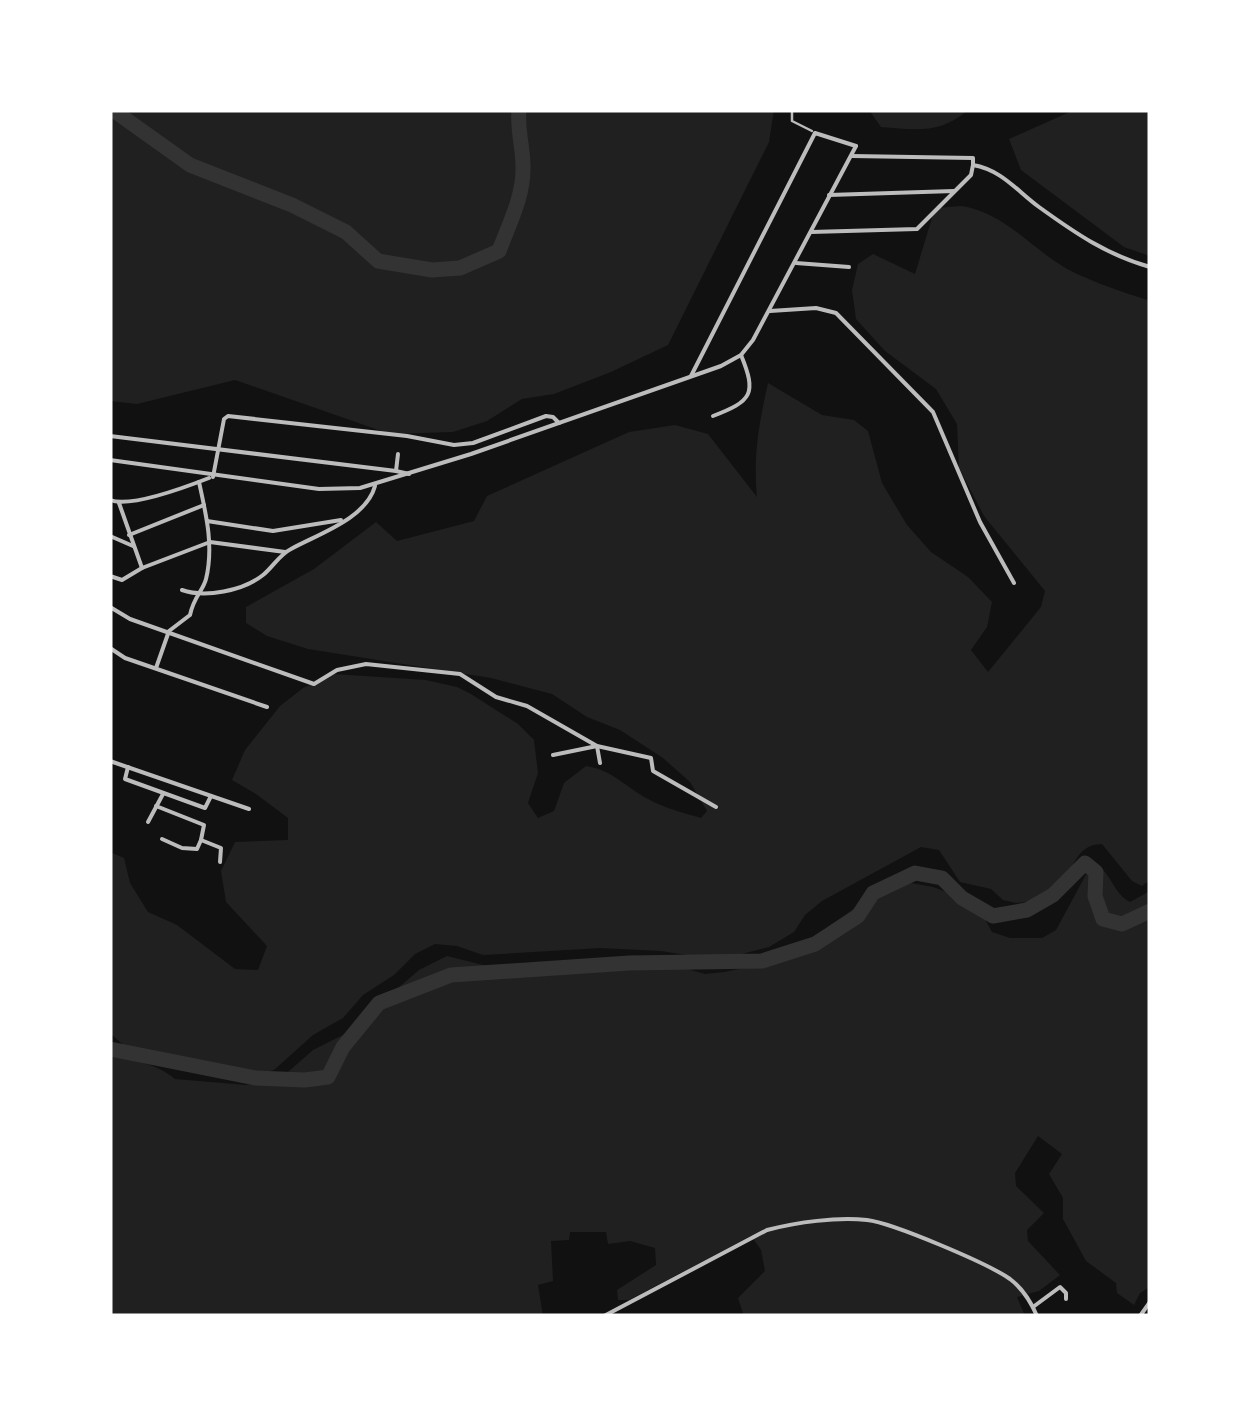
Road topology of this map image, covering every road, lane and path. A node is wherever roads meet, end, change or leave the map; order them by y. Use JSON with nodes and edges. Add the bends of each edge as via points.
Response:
{"nodes":[{"id":1,"x":792,"y":110,"type":"edge"},
{"id":2,"x":816,"y":132,"type":"junction"},
{"id":3,"x":852,"y":156,"type":"junction"},
{"id":4,"x":973,"y":166,"type":"junction"},
{"id":5,"x":954,"y":191,"type":"junction"},
{"id":6,"x":829,"y":195,"type":"junction"},
{"id":7,"x":811,"y":232,"type":"junction"},
{"id":8,"x":796,"y":263,"type":"junction"},
{"id":9,"x":849,"y":267,"type":"dead end"},
{"id":10,"x":1150,"y":267,"type":"edge"},
{"id":11,"x":770,"y":311,"type":"junction"},
{"id":12,"x":742,"y":355,"type":"junction"},
{"id":13,"x":690,"y":376,"type":"junction"},
{"id":14,"x":714,"y":416,"type":"dead end"},
{"id":15,"x":559,"y":424,"type":"junction"},
{"id":16,"x":110,"y":436,"type":"edge"},
{"id":17,"x":219,"y":449,"type":"junction"},
{"id":18,"x":398,"y":454,"type":"dead end"},
{"id":19,"x":110,"y":460,"type":"edge"},
{"id":20,"x":396,"y":471,"type":"junction"},
{"id":21,"x":187,"y":473,"type":"junction"},
{"id":22,"x":408,"y":474,"type":"junction"},
{"id":23,"x":213,"y":477,"type":"junction"},
{"id":24,"x":200,"y":482,"type":"junction"},
{"id":25,"x":186,"y":485,"type":"junction"},
{"id":26,"x":375,"y":486,"type":"junction"},
{"id":27,"x":110,"y":500,"type":"edge"},
{"id":28,"x":118,"y":503,"type":"junction"},
{"id":29,"x":204,"y":505,"type":"junction"},
{"id":30,"x":345,"y":520,"type":"junction"},
{"id":31,"x":207,"y":521,"type":"junction"},
{"id":32,"x":129,"y":535,"type":"junction"},
{"id":33,"x":110,"y":536,"type":"edge"},
{"id":34,"x":210,"y":542,"type":"junction"},
{"id":35,"x":134,"y":546,"type":"junction"},
{"id":36,"x":285,"y":552,"type":"junction"},
{"id":37,"x":142,"y":568,"type":"junction"},
{"id":38,"x":110,"y":576,"type":"edge"},
{"id":39,"x":1014,"y":582,"type":"dead end"},
{"id":40,"x":182,"y":590,"type":"dead end"},
{"id":41,"x":196,"y":594,"type":"junction"},
{"id":42,"x":111,"y":609,"type":"edge"},
{"id":43,"x":170,"y":631,"type":"junction"},
{"id":44,"x":110,"y":648,"type":"edge"},
{"id":45,"x":156,"y":668,"type":"junction"},
{"id":46,"x":267,"y":707,"type":"dead end"},
{"id":47,"x":598,"y":746,"type":"junction"},
{"id":48,"x":553,"y":755,"type":"dead end"},
{"id":49,"x":110,"y":761,"type":"edge"},
{"id":50,"x":600,"y":763,"type":"dead end"},
{"id":51,"x":128,"y":767,"type":"junction"},
{"id":52,"x":656,"y":772,"type":"junction"},
{"id":53,"x":653,"y":782,"type":"dead end"},
{"id":54,"x":163,"y":794,"type":"junction"},
{"id":55,"x":210,"y":796,"type":"junction"},
{"id":56,"x":156,"y":806,"type":"junction"},
{"id":57,"x":716,"y":807,"type":"dead end"},
{"id":58,"x":249,"y":809,"type":"dead end"},
{"id":59,"x":148,"y":822,"type":"dead end"},
{"id":60,"x":162,"y":840,"type":"dead end"},
{"id":61,"x":202,"y":840,"type":"junction"},
{"id":62,"x":220,"y":862,"type":"dead end"},
{"id":63,"x":1066,"y":1299,"type":"dead end"},
{"id":64,"x":1150,"y":1302,"type":"edge"},
{"id":65,"x":1033,"y":1307,"type":"junction"},
{"id":66,"x":604,"y":1316,"type":"edge"},
{"id":67,"x":1037,"y":1316,"type":"edge"},
{"id":68,"x":1140,"y":1316,"type":"edge"}],
"edges":[{"from":1,"to":2,"type":"street","via":[[792,121]]},
{"from":2,"to":3,"type":"street","via":[[856,146]]},
{"from":2,"to":13,"type":"street"},
{"from":3,"to":4,"type":"street","via":[[972,157]]},
{"from":3,"to":6,"type":"street"},
{"from":4,"to":5,"type":"street"},
{"from":4,"to":10,"type":"street","via":[[1005,178],[1095,247]]},
{"from":5,"to":6,"type":"street"},
{"from":5,"to":7,"type":"street","via":[[917,228]]},
{"from":6,"to":7,"type":"street"},
{"from":7,"to":8,"type":"street"},
{"from":8,"to":9,"type":"street"},
{"from":8,"to":11,"type":"street"},
{"from":11,"to":12,"type":"street"},
{"from":11,"to":39,"type":"street","via":[[836,312],[933,412]]},
{"from":12,"to":13,"type":"street"},
{"from":12,"to":14,"type":"street","via":[[750,390],[737,406]]},
{"from":13,"to":15,"type":"street"},
{"from":15,"to":17,"type":"street","via":[[546,416],[454,445],[228,416]]},
{"from":15,"to":22,"type":"street"},
{"from":16,"to":17,"type":"street"},
{"from":17,"to":20,"type":"street"},
{"from":17,"to":23,"type":"street"},
{"from":18,"to":20,"type":"street"},
{"from":19,"to":21,"type":"street"},
{"from":20,"to":22,"type":"street"},
{"from":21,"to":23,"type":"street"},
{"from":21,"to":25,"type":"street"},
{"from":22,"to":26,"type":"street"},
{"from":23,"to":24,"type":"street"},
{"from":23,"to":26,"type":"street","via":[[320,489]]},
{"from":24,"to":25,"type":"street"},
{"from":24,"to":29,"type":"street"},
{"from":25,"to":28,"type":"street"},
{"from":26,"to":30,"type":"street","via":[[368,502]]},
{"from":27,"to":28,"type":"street"},
{"from":28,"to":32,"type":"street"},
{"from":29,"to":31,"type":"street"},
{"from":29,"to":32,"type":"street"},
{"from":30,"to":31,"type":"street","via":[[273,531]]},
{"from":30,"to":36,"type":"street"},
{"from":31,"to":34,"type":"street"},
{"from":32,"to":35,"type":"street"},
{"from":33,"to":35,"type":"street"},
{"from":34,"to":36,"type":"street"},
{"from":34,"to":37,"type":"street"},
{"from":34,"to":41,"type":"street","via":[[206,583]]},
{"from":35,"to":37,"type":"street"},
{"from":36,"to":41,"type":"street","via":[[260,578]]},
{"from":37,"to":38,"type":"street","via":[[122,580]]},
{"from":40,"to":41,"type":"street"},
{"from":41,"to":43,"type":"street","via":[[190,615]]},
{"from":42,"to":43,"type":"street"},
{"from":43,"to":45,"type":"street"},
{"from":43,"to":47,"type":"street","via":[[314,684],[366,664],[460,674]]},
{"from":44,"to":45,"type":"street"},
{"from":45,"to":46,"type":"street"},
{"from":47,"to":48,"type":"street"},
{"from":47,"to":50,"type":"street"},
{"from":47,"to":52,"type":"street","via":[[651,758]]},
{"from":49,"to":51,"type":"street"},
{"from":51,"to":54,"type":"street","via":[[126,779]]},
{"from":51,"to":55,"type":"street"},
{"from":52,"to":53,"type":"street"},
{"from":52,"to":57,"type":"street"},
{"from":54,"to":55,"type":"street","via":[[205,808]]},
{"from":54,"to":56,"type":"street"},
{"from":55,"to":58,"type":"street"},
{"from":56,"to":59,"type":"street"},
{"from":56,"to":61,"type":"street","via":[[204,825]]},
{"from":60,"to":61,"type":"street","via":[[197,849]]},
{"from":61,"to":62,"type":"street","via":[[221,848]]},
{"from":63,"to":65,"type":"street","via":[[1060,1287]]},
{"from":64,"to":68,"type":"street"},
{"from":65,"to":66,"type":"street","via":[[999,1272],[897,1228],[849,1220],[768,1230]]},
{"from":65,"to":67,"type":"street"}]}
